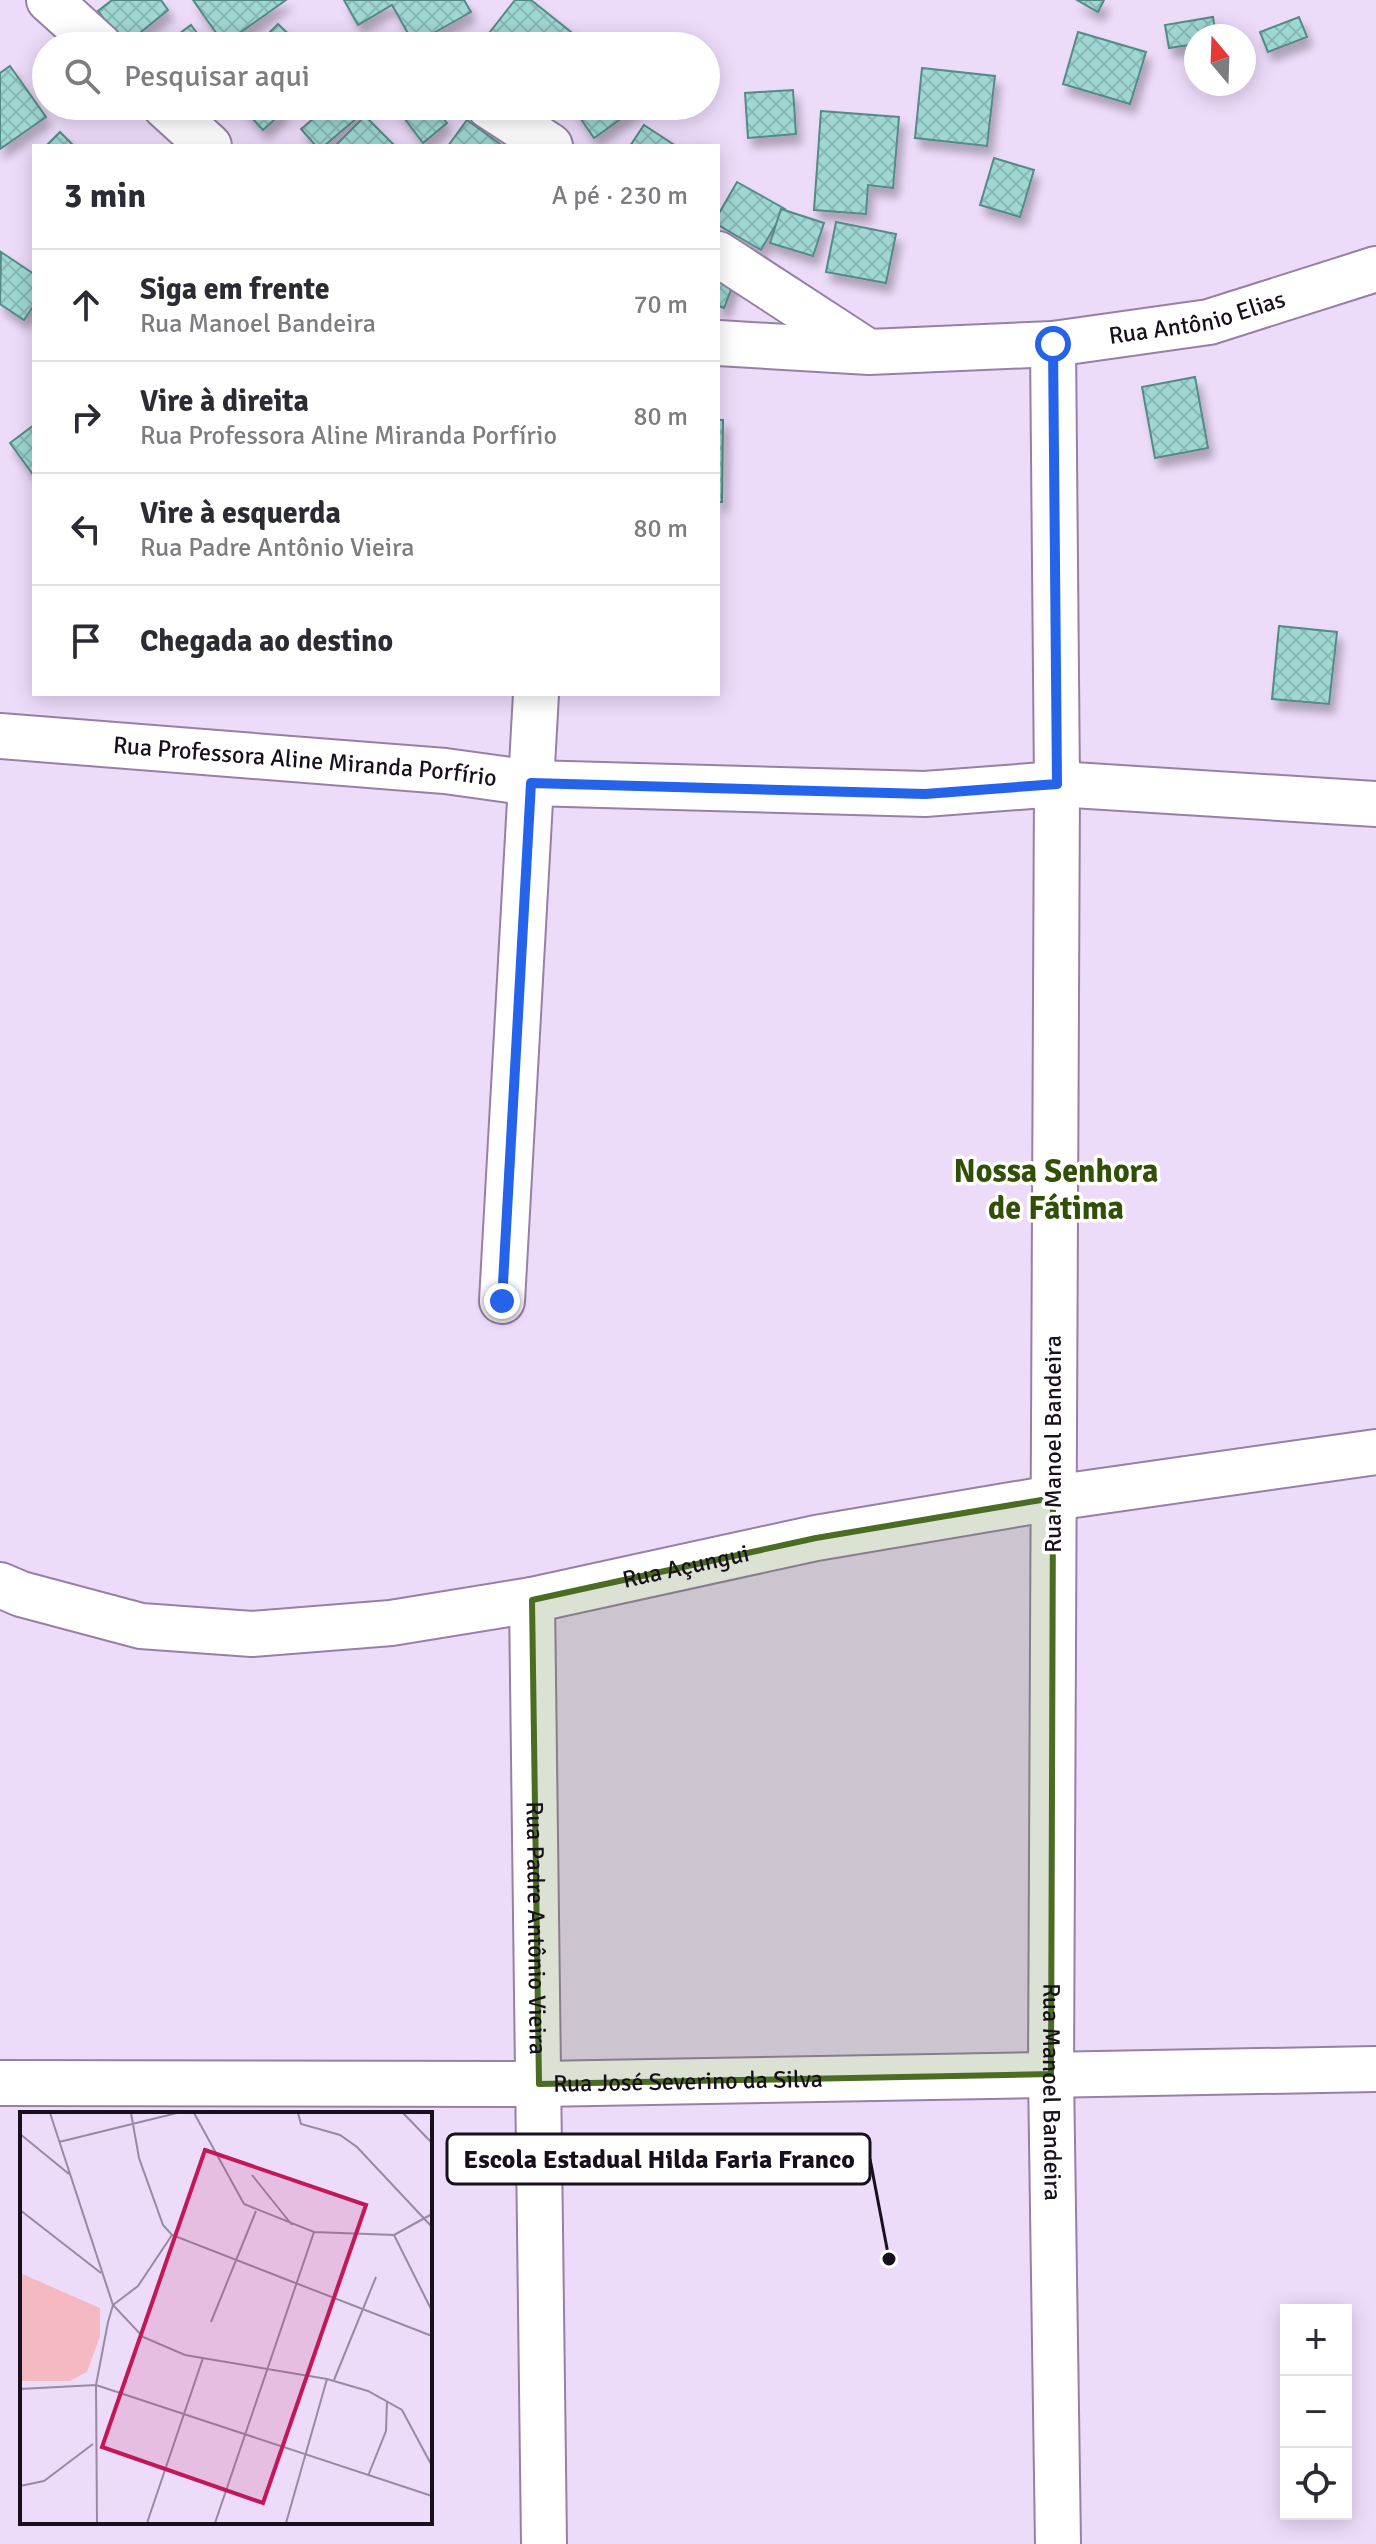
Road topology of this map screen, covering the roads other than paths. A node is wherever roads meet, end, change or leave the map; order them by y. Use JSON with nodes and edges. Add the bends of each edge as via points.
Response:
{"nodes":[{"id":1,"x":49,"y":0,"type":"edge"},
{"id":2,"x":84,"y":32,"type":"edge"},
{"id":3,"x":180,"y":120,"type":"edge"},
{"id":4,"x":510,"y":120,"type":"edge"},
{"id":5,"x":207,"y":144,"type":"edge"},
{"id":6,"x":547,"y":144,"type":"edge"},
{"id":7,"x":720,"y":255,"type":"edge"},
{"id":8,"x":1376,"y":269,"type":"edge"},
{"id":9,"x":720,"y":343,"type":"edge"},
{"id":10,"x":1053,"y":344,"type":"junction"},
{"id":11,"x":869,"y":352,"type":"junction"},
{"id":12,"x":536,"y":696,"type":"edge"},
{"id":13,"x":0,"y":736,"type":"edge"},
{"id":14,"x":531,"y":783,"type":"junction"},
{"id":15,"x":1057,"y":784,"type":"junction"},
{"id":16,"x":1376,"y":804,"type":"edge"},
{"id":17,"x":502,"y":1301,"type":"dead end"},
{"id":18,"x":1376,"y":1452,"type":"edge"},
{"id":19,"x":1053,"y":1498,"type":"junction"},
{"id":20,"x":0,"y":1585,"type":"edge"},
{"id":21,"x":532,"y":1600,"type":"junction"},
{"id":22,"x":1376,"y":2069,"type":"edge"},
{"id":23,"x":1051,"y":2074,"type":"junction"},
{"id":24,"x":0,"y":2083,"type":"edge"},
{"id":25,"x":539,"y":2084,"type":"junction"},
{"id":26,"x":544,"y":2544,"type":"edge"},
{"id":27,"x":1058,"y":2544,"type":"edge"}],
"edges":[{"from":1,"to":2,"type":"street"},
{"from":3,"to":5,"type":"street"},
{"from":4,"to":6,"type":"street"},
{"from":7,"to":11,"type":"street"},
{"from":8,"to":10,"type":"street","name":"Rua Antônio Elias","via":[[1209,322]]},
{"from":9,"to":11,"type":"street","name":"Rua Antônio Elias"},
{"from":10,"to":11,"type":"street","name":"Rua Antônio Elias"},
{"from":10,"to":15,"type":"street","name":"Rua Manoel Bandeira"},
{"from":12,"to":14,"type":"street"},
{"from":13,"to":14,"type":"street","name":"Rua Professora Aline Miranda Porfírio","via":[[445,771]]},
{"from":14,"to":15,"type":"street","name":"Rua Professora Aline Miranda Porfírio","via":[[925,794]]},
{"from":14,"to":17,"type":"street"},
{"from":15,"to":16,"type":"street","name":"Rua Professora Aline Miranda Porfírio"},
{"from":15,"to":19,"type":"street","name":"Rua Manoel Bandeira"},
{"from":18,"to":19,"type":"street","name":"Rua Açungui"},
{"from":19,"to":21,"type":"street","name":"Rua Açungui","via":[[816,1538]]},
{"from":19,"to":23,"type":"street","name":"Rua Manoel Bandeira"},
{"from":20,"to":21,"type":"street","name":"Rua Açungui","via":[[141,1626],[252,1634],[391,1623]]},
{"from":21,"to":25,"type":"street","name":"Rua Padre Antônio Vieira"},
{"from":22,"to":23,"type":"street","name":"Rua José Severino da Silva"},
{"from":23,"to":25,"type":"street","name":"Rua José Severino da Silva"},
{"from":23,"to":27,"type":"street","name":"Rua Manoel Bandeira"},
{"from":24,"to":25,"type":"street","name":"Rua José Severino da Silva"},
{"from":25,"to":26,"type":"street","name":"Rua Padre Antônio Vieira"}]}
